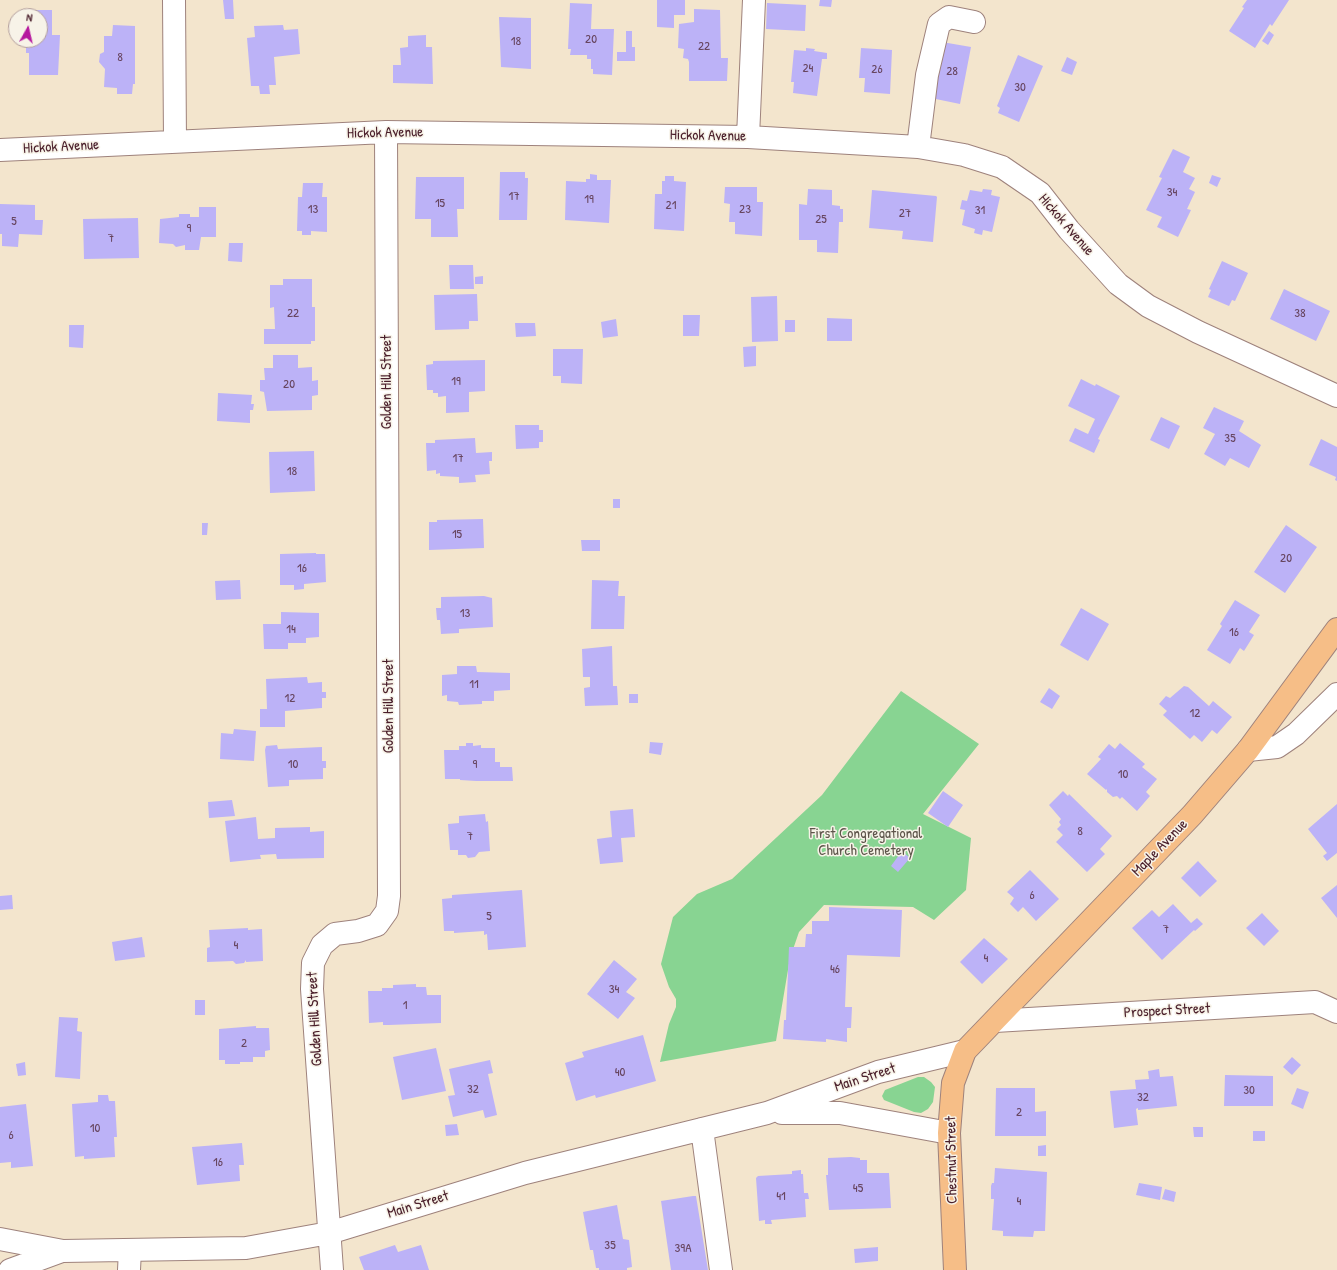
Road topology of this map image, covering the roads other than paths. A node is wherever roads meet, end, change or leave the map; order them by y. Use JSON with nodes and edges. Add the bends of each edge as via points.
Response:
{"nodes":[{"id":1,"x":174,"y":0,"type":"edge"},
{"id":2,"x":754,"y":0,"type":"edge"},
{"id":3,"x":974,"y":22,"type":"dead end"},
{"id":4,"x":386,"y":132,"type":"junction"},
{"id":5,"x":748,"y":137,"type":"junction"},
{"id":6,"x":175,"y":142,"type":"junction"},
{"id":7,"x":918,"y":148,"type":"junction"},
{"id":8,"x":0,"y":150,"type":"edge"},
{"id":9,"x":1337,"y":396,"type":"edge"},
{"id":10,"x":1337,"y":629,"type":"edge"},
{"id":11,"x":1337,"y":694,"type":"edge"},
{"id":12,"x":1248,"y":750,"type":"junction"},
{"id":13,"x":1337,"y":1012,"type":"edge"},
{"id":14,"x":995,"y":1021,"type":"junction"},
{"id":15,"x":965,"y":1052,"type":"junction"},
{"id":16,"x":767,"y":1113,"type":"junction"},
{"id":17,"x":702,"y":1129,"type":"junction"},
{"id":18,"x":949,"y":1133,"type":"junction"},
{"id":19,"x":329,"y":1233,"type":"junction"},
{"id":20,"x":0,"y":1239,"type":"edge"},
{"id":21,"x":63,"y":1251,"type":"junction"},
{"id":22,"x":130,"y":1260,"type":"edge"},
{"id":23,"x":10,"y":1270,"type":"edge"},
{"id":24,"x":332,"y":1270,"type":"edge"},
{"id":25,"x":721,"y":1270,"type":"edge"},
{"id":26,"x":960,"y":1270,"type":"edge"}],
"edges":[{"from":1,"to":6,"type":"street"},
{"from":2,"to":5,"type":"street"},
{"from":3,"to":7,"type":"street","via":[[949,17],[939,24],[927,75]]},
{"from":4,"to":5,"type":"street","name":"Hickok Avenue"},
{"from":4,"to":6,"type":"street","name":"Hickok Avenue"},
{"from":4,"to":19,"type":"street","name":"Golden Hill Street","via":[[390,896],[387,912],[377,925],[335,934],[322,945],[313,963],[312,989]]},
{"from":5,"to":7,"type":"street","name":"Hickok Avenue"},
{"from":6,"to":8,"type":"street","name":"Hickok Avenue"},
{"from":7,"to":9,"type":"street","name":"Hickok Avenue","via":[[964,155],[1002,167],[1040,193],[1069,230],[1118,284],[1148,306]]},
{"from":10,"to":12,"type":"main road","name":"Maple Avenue"},
{"from":11,"to":12,"type":"street","via":[[1296,734],[1277,747]]},
{"from":12,"to":14,"type":"main road","name":"Maple Avenue","via":[[1192,814]]},
{"from":13,"to":14,"type":"street","name":"Prospect Street","via":[[1315,1002]]},
{"from":14,"to":15,"type":"main road","name":"Maple Avenue"},
{"from":15,"to":16,"type":"street","name":"Main Street","via":[[878,1072]]},
{"from":15,"to":18,"type":"main road","name":"Chestnut Street","via":[[953,1083]]},
{"from":16,"to":17,"type":"street","name":"Main Street"},
{"from":16,"to":18,"type":"street","name":"Main Street","via":[[840,1113]]},
{"from":17,"to":19,"type":"street","name":"Main Street","via":[[525,1173]]},
{"from":17,"to":25,"type":"street"},
{"from":18,"to":26,"type":"main road","name":"Chestnut Street"},
{"from":19,"to":22,"type":"street","name":"Main Street","via":[[246,1248]]},
{"from":19,"to":24,"type":"street","name":"Golden Hill Street"},
{"from":20,"to":21,"type":"street","name":"Main Street"},
{"from":21,"to":22,"type":"street","name":"Main Street"},
{"from":21,"to":23,"type":"street","name":"Main Street"}]}
